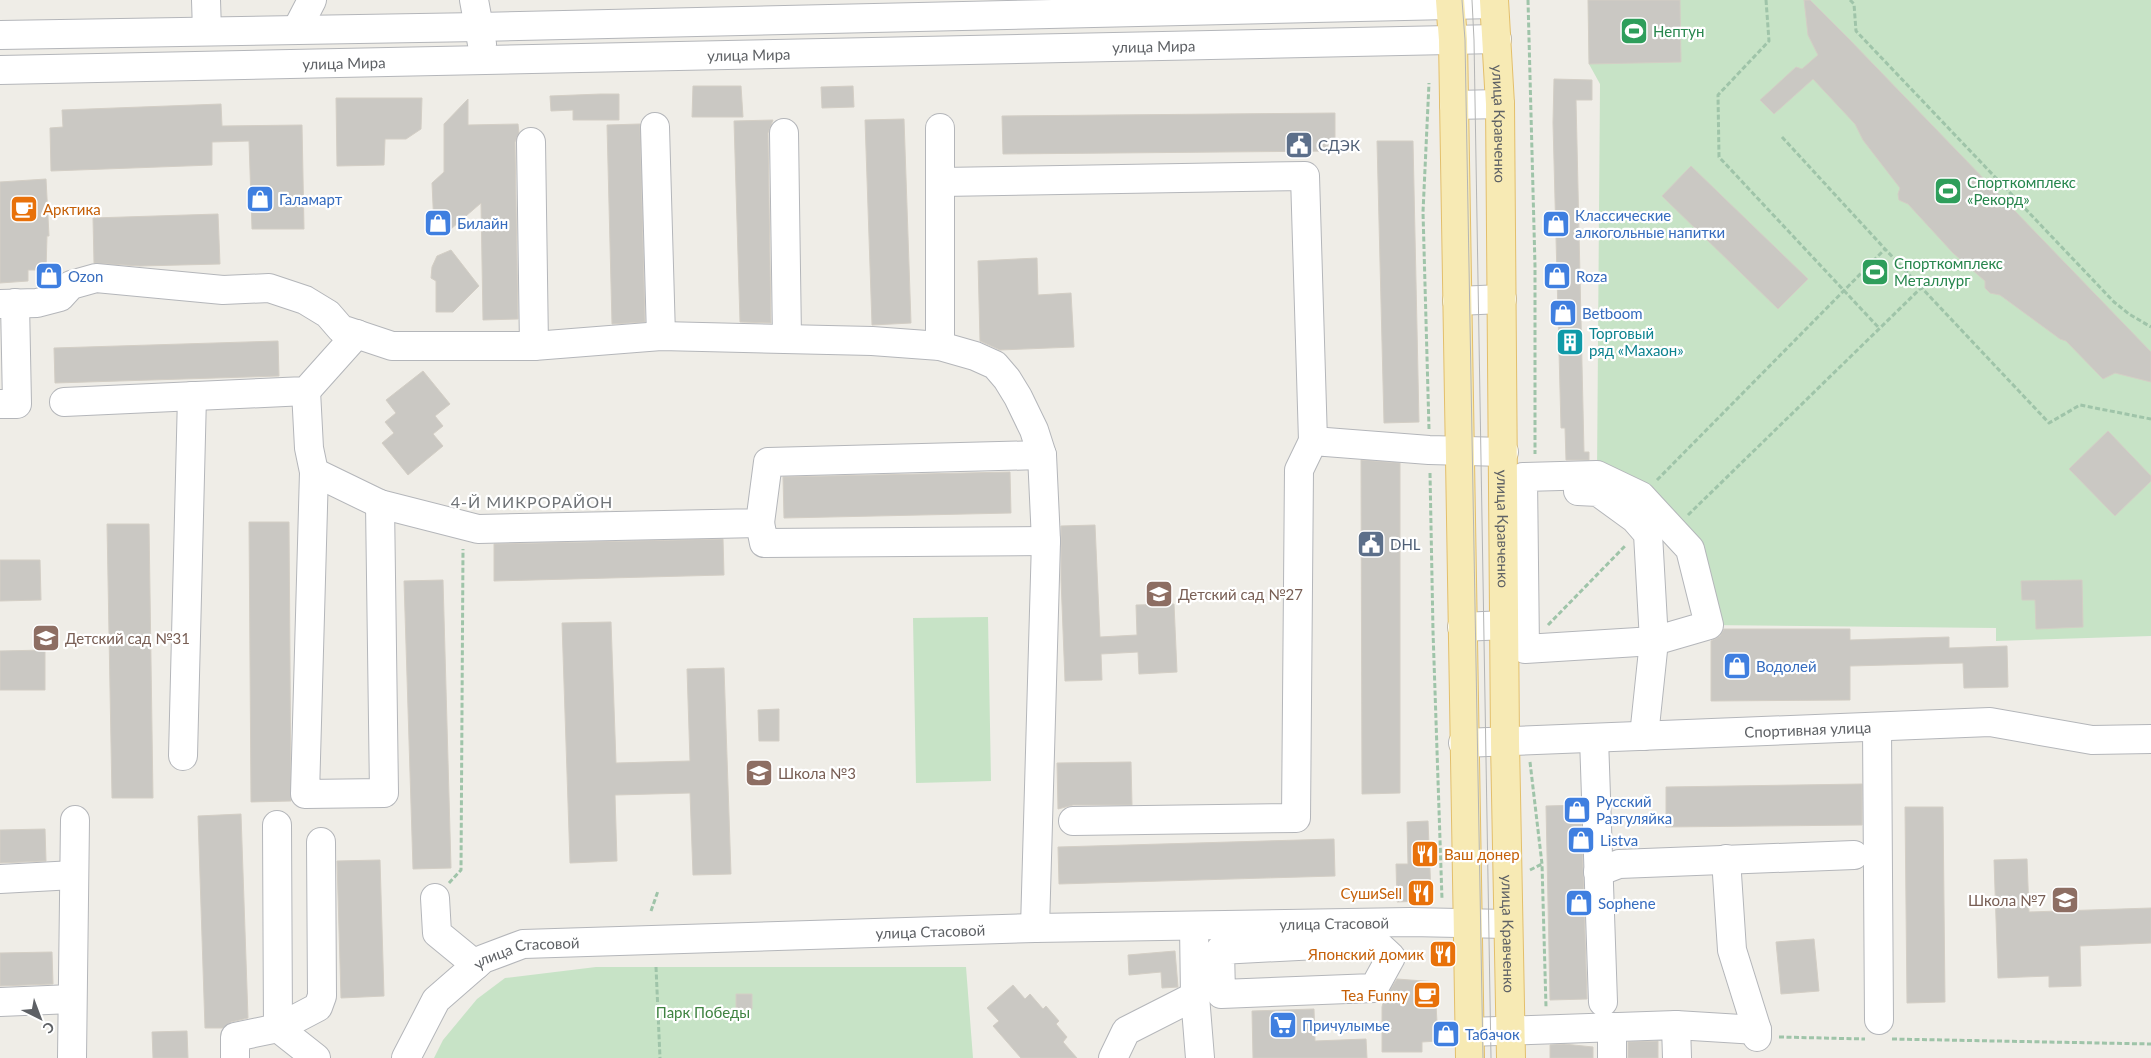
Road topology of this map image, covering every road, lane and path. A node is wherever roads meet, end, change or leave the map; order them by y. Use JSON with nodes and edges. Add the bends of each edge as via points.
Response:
{"nodes":[{"id":1,"x":206,"y":0,"type":"edge"},
{"id":2,"x":312,"y":0,"type":"edge"},
{"id":3,"x":474,"y":0,"type":"edge"},
{"id":4,"x":1528,"y":0,"type":"edge"},
{"id":5,"x":1766,"y":0,"type":"edge"},
{"id":6,"x":1850,"y":0,"type":"edge"},
{"id":7,"x":1494,"y":2,"type":"edge"},
{"id":8,"x":1450,"y":3,"type":"edge"},
{"id":9,"x":1238,"y":5,"type":"edge"},
{"id":10,"x":784,"y":9,"type":"edge"},
{"id":11,"x":479,"y":27,"type":"junction"},
{"id":12,"x":297,"y":29,"type":"junction"},
{"id":13,"x":207,"y":31,"type":"junction"},
{"id":14,"x":54,"y":34,"type":"junction"},
{"id":15,"x":0,"y":35,"type":"edge"},
{"id":16,"x":1498,"y":39,"type":"junction"},
{"id":17,"x":1453,"y":40,"type":"junction"},
{"id":18,"x":484,"y":60,"type":"junction"},
{"id":19,"x":56,"y":68,"type":"junction"},
{"id":20,"x":0,"y":70,"type":"edge"},
{"id":21,"x":1500,"y":104,"type":"junction"},
{"id":22,"x":1454,"y":105,"type":"junction"},
{"id":23,"x":655,"y":128,"type":"dead end"},
{"id":24,"x":940,"y":128,"type":"dead end"},
{"id":25,"x":784,"y":132,"type":"dead end"},
{"id":26,"x":1782,"y":136,"type":"dead end"},
{"id":27,"x":531,"y":142,"type":"dead end"},
{"id":28,"x":941,"y":182,"type":"junction"},
{"id":29,"x":1885,"y":249,"type":"junction"},
{"id":30,"x":1922,"y":287,"type":"junction"},
{"id":31,"x":1844,"y":290,"type":"junction"},
{"id":32,"x":1502,"y":298,"type":"junction"},
{"id":33,"x":1457,"y":301,"type":"junction"},
{"id":34,"x":8,"y":303,"type":"edge"},
{"id":35,"x":2151,"y":327,"type":"edge"},
{"id":36,"x":1879,"y":328,"type":"junction"},
{"id":37,"x":357,"y":334,"type":"junction"},
{"id":38,"x":661,"y":336,"type":"junction"},
{"id":39,"x":787,"y":339,"type":"junction"},
{"id":40,"x":534,"y":346,"type":"junction"},
{"id":41,"x":940,"y":346,"type":"junction"},
{"id":42,"x":306,"y":391,"type":"junction"},
{"id":43,"x":192,"y":396,"type":"junction"},
{"id":44,"x":64,"y":402,"type":"dead end"},
{"id":45,"x":0,"y":404,"type":"edge"},
{"id":46,"x":2151,"y":419,"type":"edge"},
{"id":47,"x":1313,"y":441,"type":"junction"},
{"id":48,"x":1459,"y":451,"type":"junction"},
{"id":49,"x":1504,"y":452,"type":"junction"},
{"id":50,"x":1042,"y":455,"type":"junction"},
{"id":51,"x":314,"y":472,"type":"junction"},
{"id":52,"x":1535,"y":476,"type":"junction"},
{"id":53,"x":1568,"y":491,"type":"dead end"},
{"id":54,"x":1641,"y":496,"type":"junction"},
{"id":55,"x":380,"y":504,"type":"junction"},
{"id":56,"x":760,"y":523,"type":"junction"},
{"id":57,"x":463,"y":526,"type":"junction"},
{"id":58,"x":1658,"y":530,"type":"junction"},
{"id":59,"x":1046,"y":541,"type":"junction"},
{"id":60,"x":1505,"y":625,"type":"junction"},
{"id":61,"x":1462,"y":627,"type":"junction"},
{"id":62,"x":1654,"y":641,"type":"junction"},
{"id":63,"x":1525,"y":649,"type":"junction"},
{"id":64,"x":1877,"y":726,"type":"junction"},
{"id":65,"x":1644,"y":736,"type":"junction"},
{"id":66,"x":1594,"y":738,"type":"junction"},
{"id":67,"x":2151,"y":739,"type":"edge"},
{"id":68,"x":1517,"y":742,"type":"junction"},
{"id":69,"x":1463,"y":743,"type":"junction"},
{"id":70,"x":182,"y":756,"type":"dead end"},
{"id":71,"x":74,"y":820,"type":"dead end"},
{"id":72,"x":1073,"y":821,"type":"dead end"},
{"id":73,"x":277,"y":825,"type":"dead end"},
{"id":74,"x":321,"y":842,"type":"dead end"},
{"id":75,"x":1854,"y":855,"type":"dead end"},
{"id":76,"x":1726,"y":859,"type":"junction"},
{"id":77,"x":1598,"y":872,"type":"junction"},
{"id":78,"x":74,"y":875,"type":"junction"},
{"id":79,"x":0,"y":879,"type":"edge"},
{"id":80,"x":658,"y":891,"type":"dead end"},
{"id":81,"x":435,"y":898,"type":"joint"},
{"id":82,"x":651,"y":912,"type":"dead end"},
{"id":83,"x":1467,"y":922,"type":"junction"},
{"id":84,"x":1508,"y":924,"type":"junction"},
{"id":85,"x":1194,"y":926,"type":"junction"},
{"id":86,"x":1035,"y":928,"type":"junction"},
{"id":87,"x":1375,"y":942,"type":"joint"},
{"id":88,"x":476,"y":965,"type":"junction"},
{"id":89,"x":656,"y":967,"type":"dead end"},
{"id":90,"x":1195,"y":996,"type":"junction"},
{"id":91,"x":72,"y":999,"type":"junction"},
{"id":92,"x":0,"y":1002,"type":"edge"},
{"id":93,"x":1607,"y":1015,"type":"junction"},
{"id":94,"x":1676,"y":1025,"type":"junction"},
{"id":95,"x":278,"y":1028,"type":"junction"},
{"id":96,"x":1546,"y":1029,"type":"junction"},
{"id":97,"x":1510,"y":1031,"type":"junction"},
{"id":98,"x":1876,"y":1032,"type":"junction"},
{"id":99,"x":1757,"y":1033,"type":"junction"},
{"id":100,"x":2151,"y":1044,"type":"edge"},
{"id":101,"x":1470,"y":1045,"type":"edge"},
{"id":102,"x":72,"y":1058,"type":"edge"},
{"id":103,"x":235,"y":1058,"type":"edge"},
{"id":104,"x":316,"y":1058,"type":"edge"},
{"id":105,"x":406,"y":1058,"type":"edge"},
{"id":106,"x":660,"y":1058,"type":"edge"},
{"id":107,"x":1112,"y":1058,"type":"edge"},
{"id":108,"x":1200,"y":1058,"type":"edge"},
{"id":109,"x":1511,"y":1058,"type":"edge"},
{"id":110,"x":1612,"y":1058,"type":"edge"},
{"id":111,"x":1676,"y":1058,"type":"edge"}],
"edges":[{"from":1,"to":13,"type":"street"},
{"from":2,"to":12,"type":"street"},
{"from":3,"to":11,"type":"street"},
{"from":4,"to":52,"type":"path","via":[[1535,266]]},
{"from":5,"to":31,"type":"path","via":[[1769,41],[1718,95],[1719,157]]},
{"from":6,"to":35,"type":"path","via":[[1854,4],[1856,31],[2114,302]]},
{"from":7,"to":8,"type":"street"},
{"from":7,"to":16,"type":"main road","name":"улица Кравченко"},
{"from":8,"to":9,"type":"street"},
{"from":8,"to":17,"type":"main road"},
{"from":9,"to":10,"type":"street"},
{"from":10,"to":11,"type":"street"},
{"from":11,"to":12,"type":"street"},
{"from":11,"to":18,"type":"street"},
{"from":12,"to":13,"type":"street"},
{"from":13,"to":14,"type":"street"},
{"from":14,"to":15,"type":"street"},
{"from":14,"to":19,"type":"street"},
{"from":16,"to":17,"type":"street","name":"улица Мира"},
{"from":16,"to":21,"type":"main road","name":"улица Кравченко"},
{"from":17,"to":18,"type":"street","name":"улица Мира"},
{"from":17,"to":22,"type":"main road"},
{"from":18,"to":19,"type":"street","name":"улица Мира"},
{"from":19,"to":20,"type":"street","name":"улица Мира"},
{"from":21,"to":22,"type":"street"},
{"from":21,"to":32,"type":"main road","name":"улица Кравченко"},
{"from":22,"to":33,"type":"main road"},
{"from":23,"to":38,"type":"street"},
{"from":24,"to":28,"type":"street"},
{"from":25,"to":39,"type":"street"},
{"from":26,"to":29,"type":"path"},
{"from":27,"to":40,"type":"street"},
{"from":28,"to":41,"type":"street"},
{"from":28,"to":47,"type":"street","via":[[1305,176]]},
{"from":29,"to":30,"type":"path"},
{"from":29,"to":31,"type":"path"},
{"from":30,"to":36,"type":"path"},
{"from":30,"to":46,"type":"path","via":[[2050,423],[2080,405]]},
{"from":31,"to":36,"type":"path"},
{"from":31,"to":54,"type":"path"},
{"from":32,"to":33,"type":"street"},
{"from":32,"to":49,"type":"main road","name":"улица Кравченко"},
{"from":33,"to":48,"type":"main road"},
{"from":34,"to":37,"type":"street","via":[[37,303],[60,297],[72,285],[96,278],[223,290],[269,288],[305,300],[328,314],[341,329]]},
{"from":34,"to":45,"type":"street","via":[[17,404]]},
{"from":36,"to":58,"type":"path","via":[[1685,518]]},
{"from":37,"to":40,"type":"street","via":[[392,346]]},
{"from":37,"to":42,"type":"street"},
{"from":38,"to":39,"type":"street"},
{"from":38,"to":40,"type":"street"},
{"from":39,"to":41,"type":"street"},
{"from":41,"to":50,"type":"street","via":[[995,365],[1018,396]]},
{"from":42,"to":43,"type":"street"},
{"from":42,"to":51,"type":"street"},
{"from":43,"to":44,"type":"street"},
{"from":43,"to":70,"type":"street"},
{"from":47,"to":48,"type":"street"},
{"from":47,"to":72,"type":"street","via":[[1299,470],[1296,818]]},
{"from":48,"to":49,"type":"street"},
{"from":48,"to":61,"type":"main road"},
{"from":49,"to":60,"type":"main road","name":"улица Кравченко"},
{"from":50,"to":56,"type":"street","via":[[768,462]]},
{"from":50,"to":59,"type":"street"},
{"from":51,"to":55,"type":"street"},
{"from":51,"to":55,"type":"street","via":[[305,794],[384,792]]},
{"from":52,"to":54,"type":"street","via":[[1596,475]]},
{"from":52,"to":63,"type":"street","via":[[1523,477]]},
{"from":53,"to":58,"type":"street","via":[[1598,492],[1635,519]]},
{"from":54,"to":58,"type":"street"},
{"from":55,"to":57,"type":"street"},
{"from":56,"to":57,"type":"street","via":[[478,529]]},
{"from":56,"to":59,"type":"street","via":[[764,543]]},
{"from":57,"to":81,"type":"path","via":[[461,870]]},
{"from":58,"to":62,"type":"street"},
{"from":58,"to":62,"type":"street","via":[[1690,549],[1709,625]]},
{"from":58,"to":63,"type":"path","via":[[1630,541]]},
{"from":59,"to":86,"type":"street"},
{"from":60,"to":61,"type":"street"},
{"from":60,"to":68,"type":"main road","name":"улица Кравченко"},
{"from":61,"to":69,"type":"main road"},
{"from":62,"to":63,"type":"street"},
{"from":62,"to":65,"type":"street"},
{"from":64,"to":65,"type":"street","name":"Спортивная улица"},
{"from":64,"to":67,"type":"street","name":"Спортивная улица","via":[[1990,722],[2092,740]]},
{"from":64,"to":98,"type":"street"},
{"from":65,"to":66,"type":"street","name":"Спортивная улица"},
{"from":66,"to":68,"type":"street","name":"Спортивная улица"},
{"from":66,"to":77,"type":"street"},
{"from":68,"to":69,"type":"street","name":"Спортивная улица"},
{"from":68,"to":84,"type":"main road","name":"улица Кравченко"},
{"from":68,"to":96,"type":"path","via":[[1542,864]]},
{"from":69,"to":83,"type":"main road"},
{"from":71,"to":78,"type":"street"},
{"from":73,"to":95,"type":"street"},
{"from":74,"to":95,"type":"street","via":[[322,996],[318,1007]]},
{"from":75,"to":76,"type":"street"},
{"from":76,"to":77,"type":"street","via":[[1619,864]]},
{"from":76,"to":99,"type":"street","via":[[1732,950]]},
{"from":77,"to":93,"type":"street"},
{"from":78,"to":79,"type":"street"},
{"from":78,"to":91,"type":"street"},
{"from":80,"to":82,"type":"path"},
{"from":81,"to":88,"type":"street","via":[[437,934]]},
{"from":83,"to":84,"type":"street","name":"улица Стасовой"},
{"from":83,"to":85,"type":"street","name":"улица Стасовой"},
{"from":83,"to":101,"type":"main road"},
{"from":84,"to":97,"type":"main road","name":"улица Кравченко"},
{"from":85,"to":86,"type":"street","name":"улица Стасовой"},
{"from":85,"to":90,"type":"street"},
{"from":86,"to":88,"type":"street","name":"улица Стасовой","via":[[523,944],[483,959]]},
{"from":87,"to":87,"type":"street","via":[[1390,957],[1374,988],[1221,994],[1220,950]]},
{"from":88,"to":105,"type":"street","name":"улица Стасовой","via":[[436,1000]]},
{"from":89,"to":106,"type":"path"},
{"from":90,"to":107,"type":"street","via":[[1126,1031]]},
{"from":90,"to":108,"type":"street"},
{"from":91,"to":92,"type":"street"},
{"from":91,"to":102,"type":"street"},
{"from":93,"to":94,"type":"street"},
{"from":93,"to":96,"type":"street"},
{"from":93,"to":110,"type":"street"},
{"from":94,"to":99,"type":"street"},
{"from":94,"to":111,"type":"street"},
{"from":95,"to":103,"type":"street","via":[[236,1037]]},
{"from":95,"to":104,"type":"street"},
{"from":96,"to":97,"type":"street"},
{"from":97,"to":101,"type":"street"},
{"from":97,"to":109,"type":"main road","name":"улица Кравченко"},
{"from":98,"to":99,"type":"path"},
{"from":98,"to":100,"type":"path"}]}
